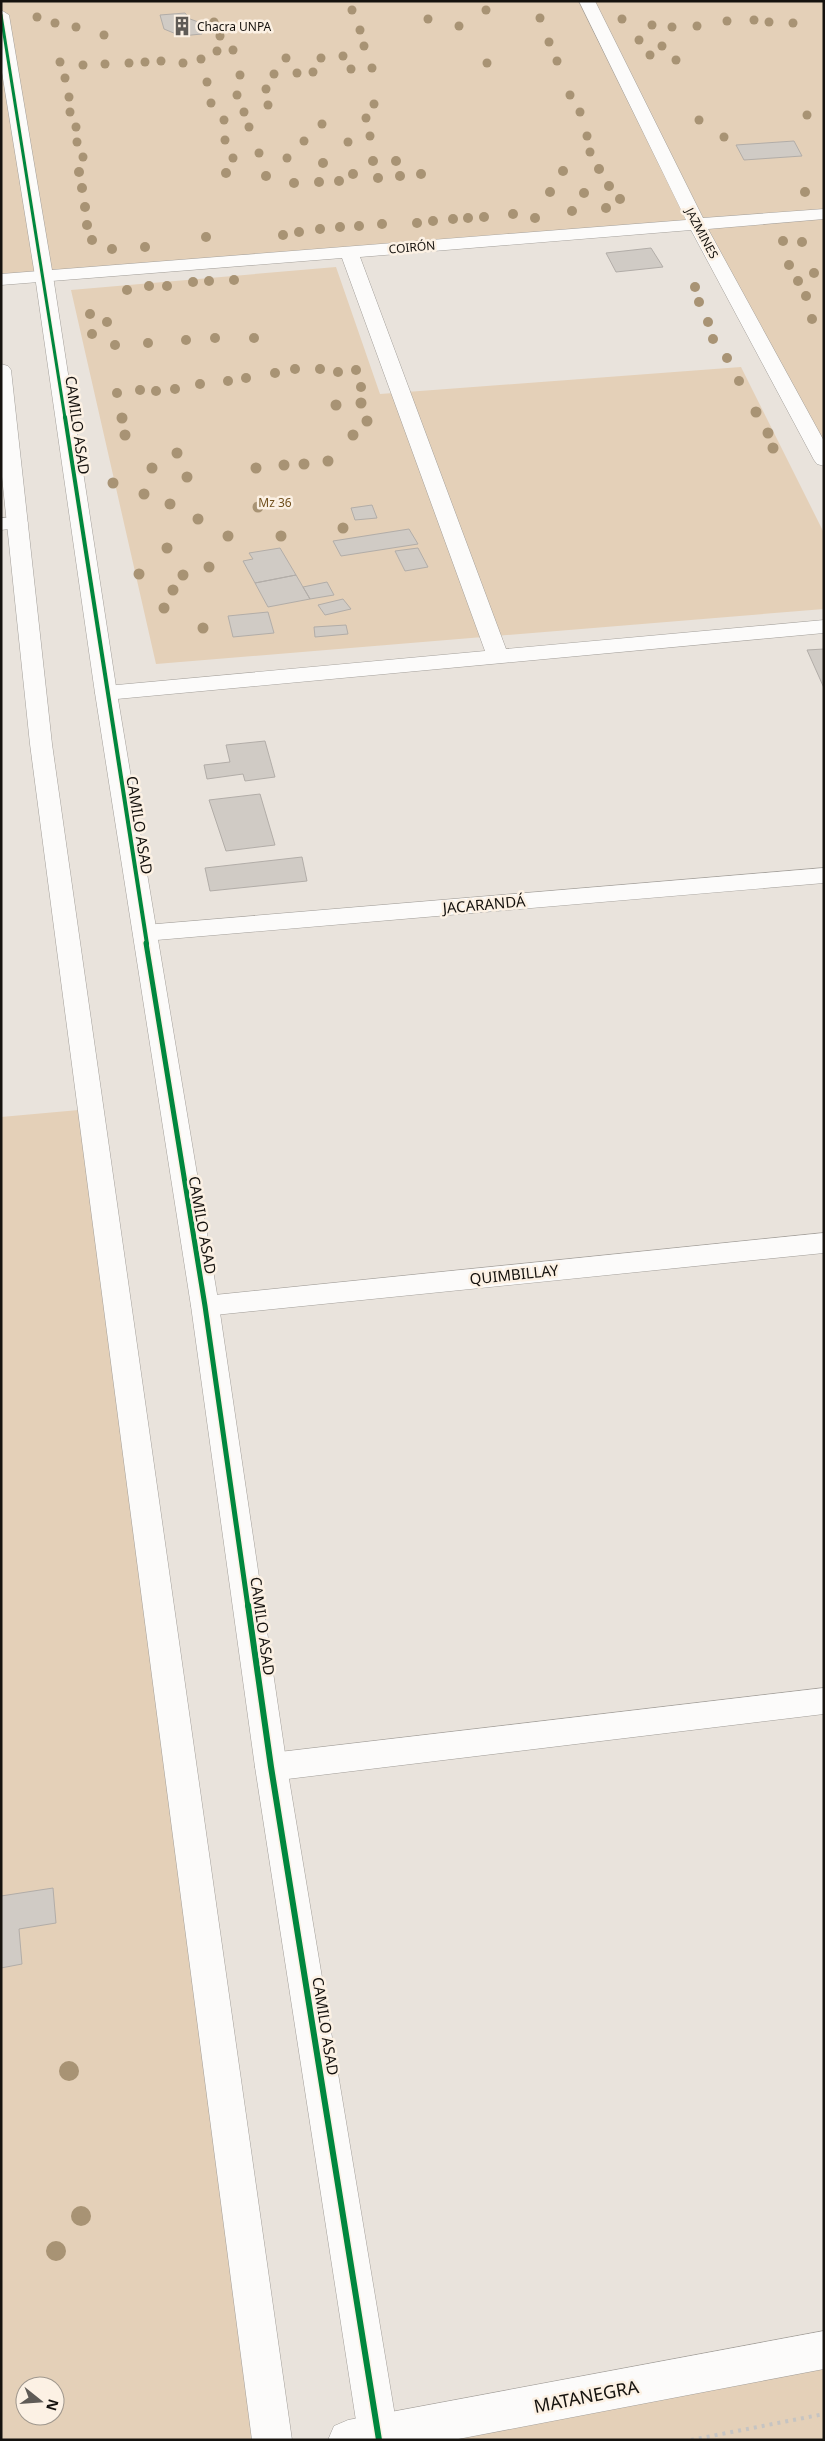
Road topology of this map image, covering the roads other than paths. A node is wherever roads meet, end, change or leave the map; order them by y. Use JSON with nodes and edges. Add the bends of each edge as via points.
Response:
{"nodes":[{"id":1,"x":588,"y":1,"type":"edge"},
{"id":2,"x":1,"y":15,"type":"edge"},
{"id":3,"x":824,"y":214,"type":"edge"},
{"id":4,"x":697,"y":224,"type":"junction"},
{"id":5,"x":349,"y":252,"type":"junction"},
{"id":6,"x":44,"y":276,"type":"junction"},
{"id":7,"x":1,"y":280,"type":"edge"},
{"id":8,"x":1,"y":370,"type":"edge"},
{"id":9,"x":824,"y":460,"type":"edge"},
{"id":10,"x":10,"y":524,"type":"edge"},
{"id":11,"x":824,"y":626,"type":"edge"},
{"id":12,"x":498,"y":657,"type":"junction"},
{"id":13,"x":106,"y":693,"type":"junction"},
{"id":14,"x":824,"y":875,"type":"edge"},
{"id":15,"x":145,"y":933,"type":"junction"},
{"id":16,"x":824,"y":1243,"type":"edge"},
{"id":17,"x":204,"y":1306,"type":"junction"},
{"id":18,"x":824,"y":1701,"type":"edge"},
{"id":19,"x":271,"y":1767,"type":"junction"},
{"id":20,"x":824,"y":2350,"type":"edge"},
{"id":21,"x":369,"y":2438,"type":"edge"},
{"id":22,"x":272,"y":2440,"type":"edge"}],
"edges":[{"from":1,"to":4,"type":"street","name":"JAZMINES"},
{"from":2,"to":6,"type":"street","name":"CAMILO ASAD"},
{"from":3,"to":4,"type":"street","name":"COIRÓN"},
{"from":4,"to":5,"type":"street","name":"COIRÓN"},
{"from":4,"to":9,"type":"street","name":"JAZMINES"},
{"from":5,"to":6,"type":"street","name":"COIRÓN"},
{"from":5,"to":12,"type":"street"},
{"from":6,"to":7,"type":"street","name":"COIRÓN"},
{"from":6,"to":13,"type":"street","name":"CAMILO ASAD"},
{"from":8,"to":10,"type":"street"},
{"from":10,"to":22,"type":"street"},
{"from":11,"to":12,"type":"street"},
{"from":12,"to":13,"type":"street"},
{"from":13,"to":15,"type":"street","name":"CAMILO ASAD"},
{"from":14,"to":15,"type":"street","name":"JACARANDÁ"},
{"from":15,"to":17,"type":"street","name":"CAMILO ASAD"},
{"from":16,"to":17,"type":"street","name":"QUIMBILLAY"},
{"from":17,"to":19,"type":"street","name":"CAMILO ASAD"},
{"from":18,"to":19,"type":"street"},
{"from":19,"to":21,"type":"street","name":"CAMILO ASAD"},
{"from":20,"to":21,"type":"street","name":"MATANEGRA"}]}
